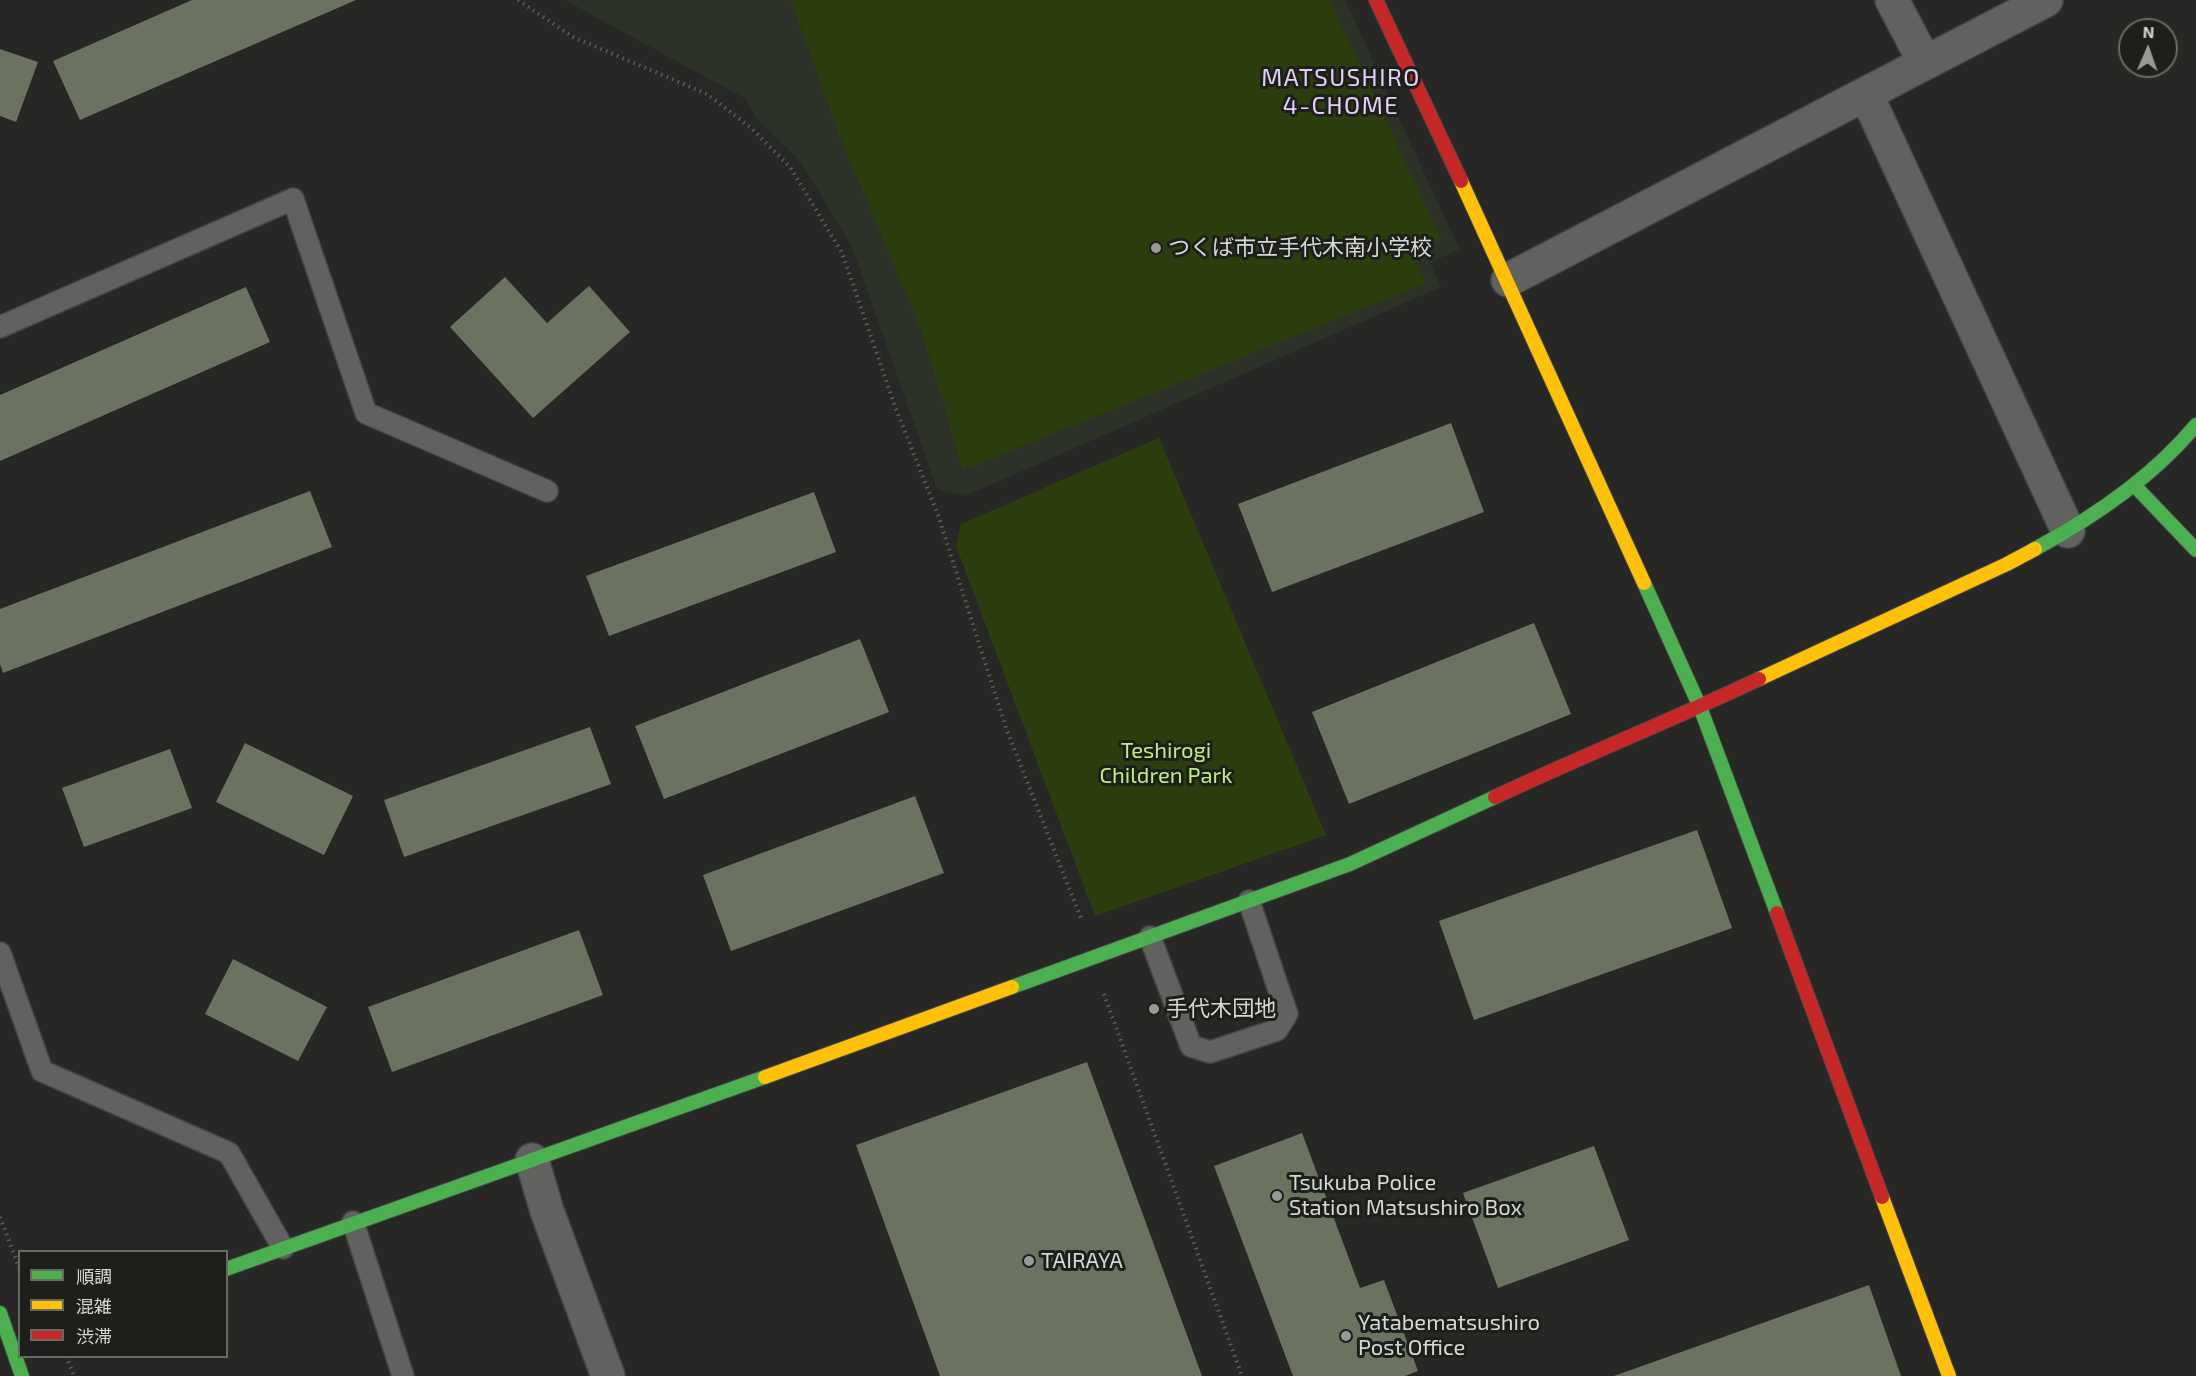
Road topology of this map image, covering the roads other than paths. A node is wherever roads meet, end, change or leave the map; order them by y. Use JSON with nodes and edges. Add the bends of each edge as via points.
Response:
{"nodes":[{"id":1,"x":1376,"y":0,"type":"edge"},
{"id":2,"x":1892,"y":0,"type":"edge"},
{"id":3,"x":2046,"y":0,"type":"edge"},
{"id":4,"x":1925,"y":63,"type":"junction"},
{"id":5,"x":1866,"y":94,"type":"junction"},
{"id":6,"x":1508,"y":280,"type":"junction"},
{"id":7,"x":0,"y":327,"type":"edge"},
{"id":8,"x":2196,"y":424,"type":"edge"},
{"id":9,"x":2134,"y":485,"type":"junction"},
{"id":10,"x":547,"y":491,"type":"dead end"},
{"id":11,"x":2068,"y":531,"type":"junction"},
{"id":12,"x":2196,"y":550,"type":"edge"},
{"id":13,"x":1700,"y":707,"type":"junction"},
{"id":14,"x":1250,"y":900,"type":"junction"},
{"id":15,"x":1150,"y":937,"type":"junction"},
{"id":16,"x":0,"y":953,"type":"edge"},
{"id":17,"x":532,"y":1160,"type":"junction"},
{"id":18,"x":353,"y":1222,"type":"junction"},
{"id":19,"x":283,"y":1248,"type":"junction"},
{"id":20,"x":228,"y":1268,"type":"edge"},
{"id":21,"x":0,"y":1313,"type":"edge"},
{"id":22,"x":11,"y":1348,"type":"edge"},
{"id":23,"x":22,"y":1376,"type":"edge"},
{"id":24,"x":403,"y":1376,"type":"edge"},
{"id":25,"x":608,"y":1376,"type":"edge"},
{"id":26,"x":1949,"y":1376,"type":"edge"}],
"edges":[{"from":1,"to":6,"type":"main road"},
{"from":2,"to":4,"type":"street"},
{"from":3,"to":4,"type":"street"},
{"from":4,"to":5,"type":"street"},
{"from":5,"to":6,"type":"street"},
{"from":5,"to":11,"type":"street"},
{"from":6,"to":13,"type":"main road"},
{"from":7,"to":10,"type":"lane","via":[[293,199],[366,413]]},
{"from":8,"to":9,"type":"main road","via":[[2182,442]]},
{"from":9,"to":11,"type":"main road"},
{"from":9,"to":12,"type":"main road"},
{"from":11,"to":13,"type":"main road","via":[[2007,564]]},
{"from":13,"to":14,"type":"main road","via":[[1583,756],[1350,864]]},
{"from":13,"to":26,"type":"main road"},
{"from":14,"to":15,"type":"main road"},
{"from":14,"to":15,"type":"lane","via":[[1287,1014],[1276,1030],[1210,1052],[1191,1046]]},
{"from":15,"to":17,"type":"main road"},
{"from":16,"to":19,"type":"lane","via":[[42,1071],[229,1152]]},
{"from":17,"to":18,"type":"main road"},
{"from":17,"to":25,"type":"street"},
{"from":18,"to":19,"type":"main road"},
{"from":18,"to":24,"type":"lane"},
{"from":19,"to":20,"type":"main road"},
{"from":21,"to":22,"type":"main road"},
{"from":22,"to":23,"type":"main road"}]}
